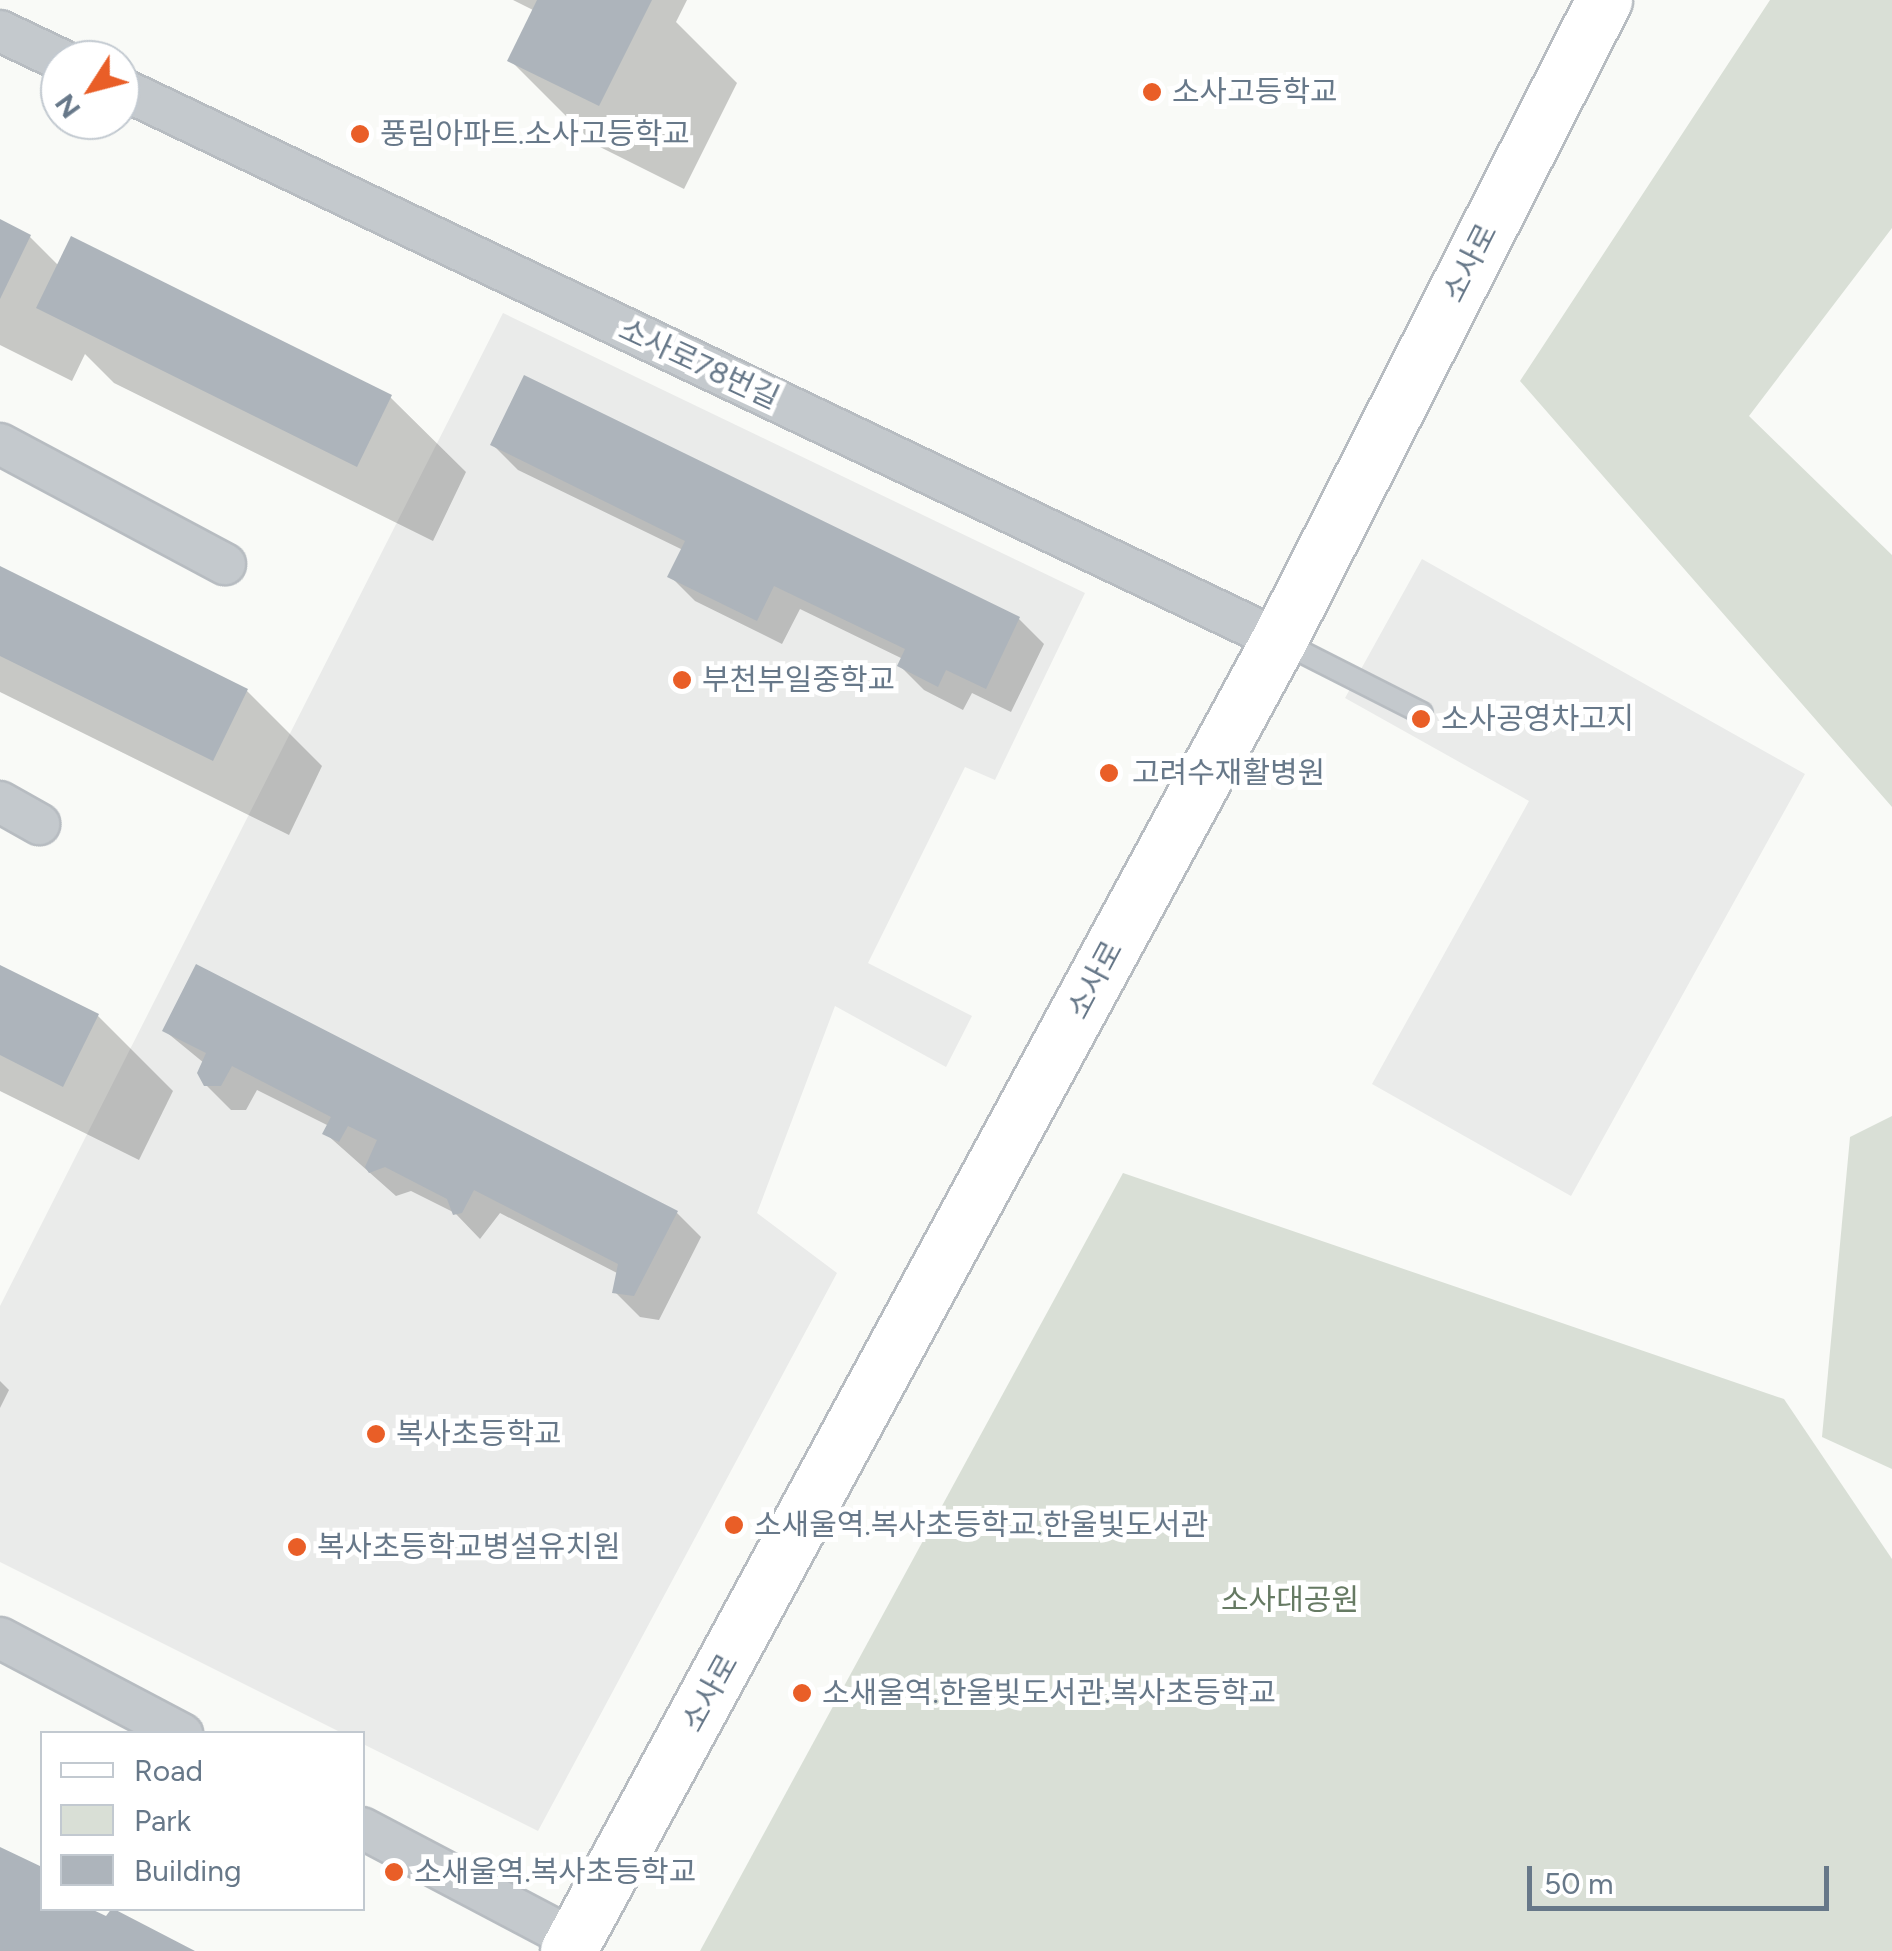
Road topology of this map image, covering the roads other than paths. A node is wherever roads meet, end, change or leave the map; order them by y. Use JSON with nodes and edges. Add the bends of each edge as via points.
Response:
{"nodes":[{"id":1,"x":1604,"y":0,"type":"edge"},
{"id":2,"x":0,"y":31,"type":"edge"},
{"id":3,"x":40,"y":50,"type":"edge"},
{"id":4,"x":140,"y":98,"type":"edge"},
{"id":5,"x":0,"y":444,"type":"edge"},
{"id":6,"x":225,"y":564,"type":"dead end"},
{"id":7,"x":1278,"y":640,"type":"junction"},
{"id":8,"x":1422,"y":714,"type":"dead end"},
{"id":9,"x":0,"y":802,"type":"edge"},
{"id":10,"x":39,"y":824,"type":"dead end"},
{"id":11,"x":0,"y":1638,"type":"edge"},
{"id":12,"x":176,"y":1731,"type":"edge"},
{"id":13,"x":365,"y":1830,"type":"edge"},
{"id":14,"x":571,"y":1945,"type":"edge"}],
"edges":[{"from":1,"to":7,"type":"street","name":"소사로"},
{"from":2,"to":3,"type":"street"},
{"from":4,"to":7,"type":"street","name":"소사로78번길"},
{"from":5,"to":6,"type":"street"},
{"from":7,"to":8,"type":"lane"},
{"from":7,"to":14,"type":"street","name":"소사로"},
{"from":9,"to":10,"type":"street"},
{"from":11,"to":12,"type":"street"},
{"from":13,"to":14,"type":"street"}]}
